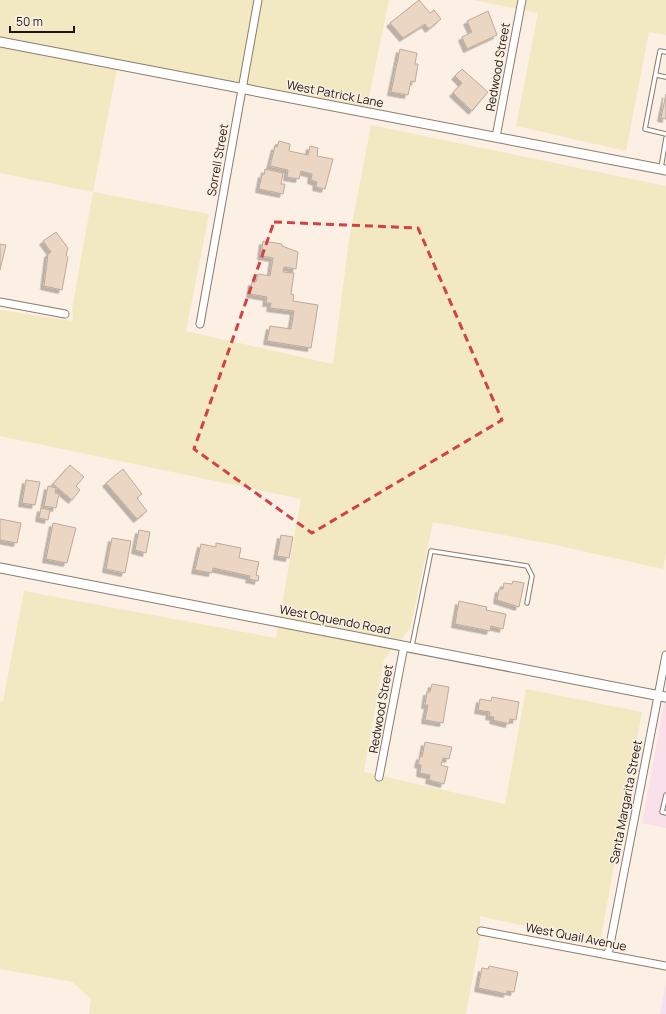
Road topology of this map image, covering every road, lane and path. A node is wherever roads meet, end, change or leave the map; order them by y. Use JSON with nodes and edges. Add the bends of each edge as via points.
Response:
{"nodes":[{"id":1,"x":258,"y":0,"type":"edge"},
{"id":2,"x":522,"y":0,"type":"edge"},
{"id":3,"x":0,"y":42,"type":"edge"},
{"id":4,"x":666,"y":52,"type":"edge"},
{"id":5,"x":656,"y":75,"type":"junction"},
{"id":6,"x":666,"y":77,"type":"edge"},
{"id":7,"x":242,"y":88,"type":"junction"},
{"id":8,"x":666,"y":134,"type":"edge"},
{"id":9,"x":496,"y":138,"type":"junction"},
{"id":10,"x":666,"y":138,"type":"edge"},
{"id":11,"x":664,"y":170,"type":"edge"},
{"id":12,"x":0,"y":302,"type":"edge"},
{"id":13,"x":65,"y":314,"type":"dead end"},
{"id":14,"x":200,"y":324,"type":"dead end"},
{"id":15,"x":0,"y":568,"type":"edge"},
{"id":16,"x":527,"y":603,"type":"dead end"},
{"id":17,"x":408,"y":647,"type":"junction"},
{"id":18,"x":666,"y":654,"type":"edge"},
{"id":19,"x":662,"y":696,"type":"edge"},
{"id":20,"x":380,"y":777,"type":"dead end"},
{"id":21,"x":666,"y":794,"type":"edge"},
{"id":22,"x":666,"y":813,"type":"edge"},
{"id":23,"x":482,"y":931,"type":"dead end"},
{"id":24,"x":608,"y":955,"type":"junction"},
{"id":25,"x":666,"y":966,"type":"edge"}],
"edges":[{"from":1,"to":7,"type":"street","name":"Sorrell Street"},
{"from":2,"to":9,"type":"street","name":"Redwood Street"},
{"from":3,"to":7,"type":"street","name":"West Patrick Lane"},
{"from":4,"to":5,"type":"lane","via":[[660,51]]},
{"from":5,"to":6,"type":"lane"},
{"from":5,"to":8,"type":"lane","via":[[645,129]]},
{"from":7,"to":9,"type":"street","name":"West Patrick Lane"},
{"from":7,"to":14,"type":"street","name":"Sorrell Street"},
{"from":9,"to":11,"type":"street","name":"West Patrick Lane"},
{"from":10,"to":11,"type":"lane"},
{"from":12,"to":13,"type":"street"},
{"from":15,"to":17,"type":"street","name":"West Oquendo Road"},
{"from":16,"to":17,"type":"lane","via":[[532,576],[527,566],[431,551]]},
{"from":17,"to":19,"type":"street","name":"West Oquendo Road"},
{"from":17,"to":20,"type":"street","name":"Redwood Street"},
{"from":18,"to":19,"type":"street","name":"Santa Margarita Street"},
{"from":19,"to":24,"type":"street","name":"Santa Margarita Street"},
{"from":21,"to":22,"type":"lane","via":[[662,812]]},
{"from":23,"to":24,"type":"street","name":"West Quail Avenue"},
{"from":24,"to":25,"type":"street","name":"West Quail Avenue"}]}
